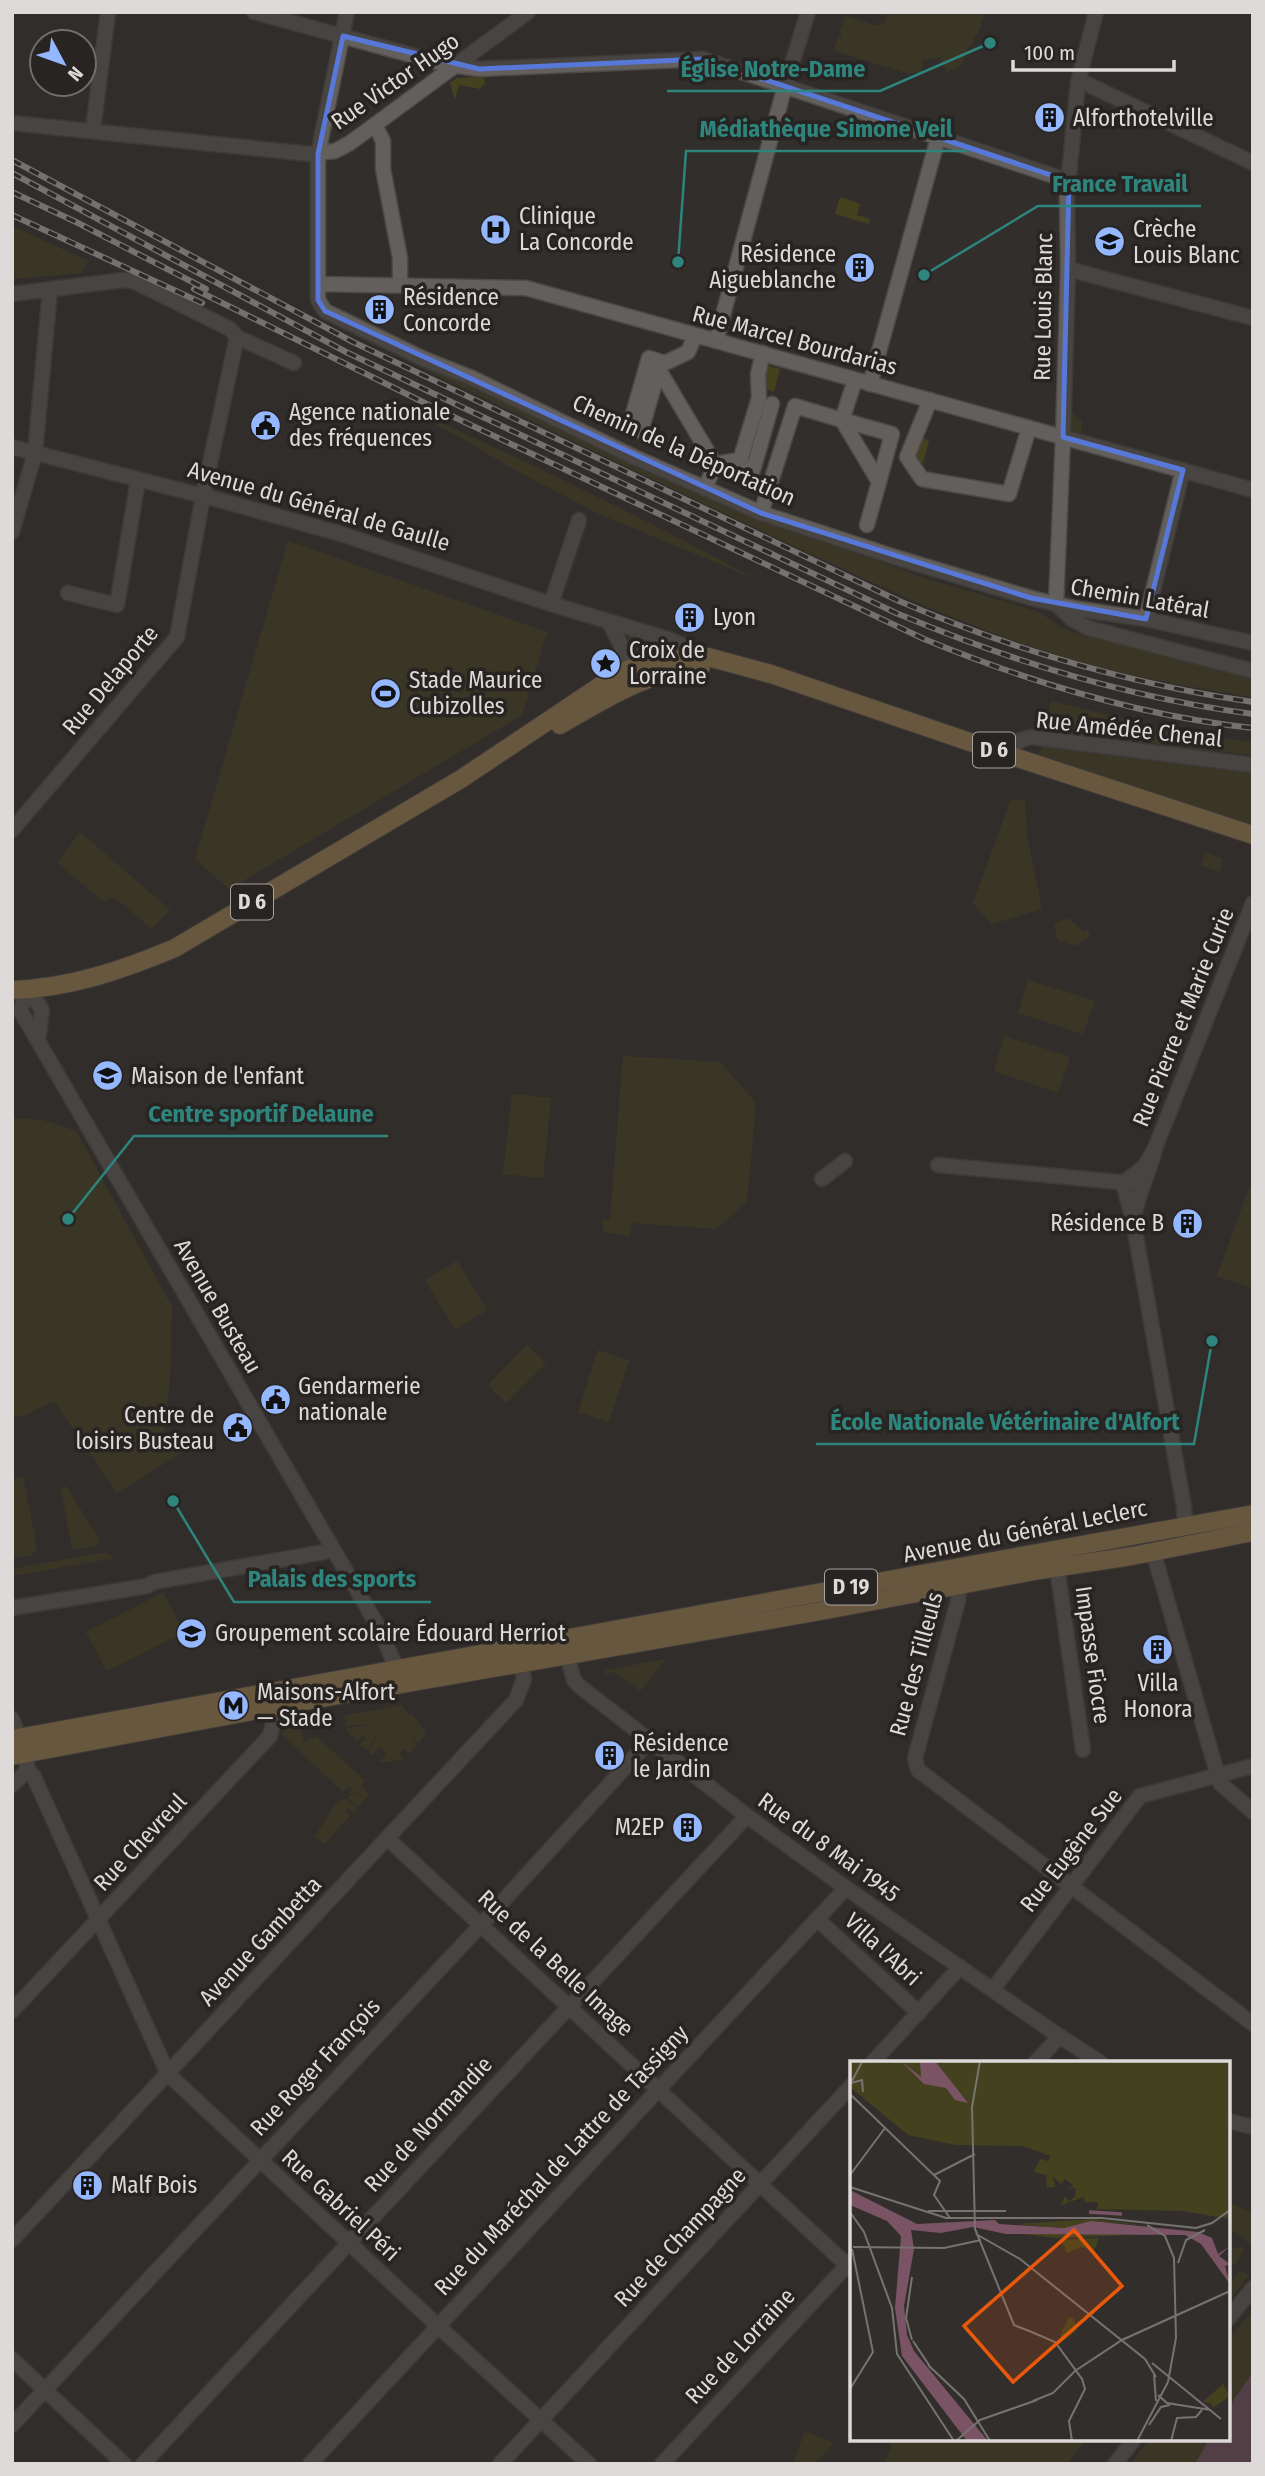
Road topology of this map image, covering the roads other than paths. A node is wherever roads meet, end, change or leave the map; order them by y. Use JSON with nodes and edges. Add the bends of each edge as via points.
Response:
{"nodes":[{"id":1,"x":108,"y":12,"type":"edge"},
{"id":2,"x":254,"y":12,"type":"edge"},
{"id":3,"x":347,"y":12,"type":"edge"},
{"id":4,"x":528,"y":12,"type":"edge"},
{"id":5,"x":808,"y":12,"type":"edge"},
{"id":6,"x":1096,"y":12,"type":"edge"},
{"id":7,"x":343,"y":36,"type":"junction"},
{"id":8,"x":456,"y":66,"type":"junction"},
{"id":9,"x":1078,"y":82,"type":"junction"},
{"id":10,"x":785,"y":88,"type":"junction"},
{"id":11,"x":12,"y":115,"type":"edge"},
{"id":12,"x":94,"y":122,"type":"junction"},
{"id":13,"x":12,"y":123,"type":"edge"},
{"id":14,"x":375,"y":125,"type":"junction"},
{"id":15,"x":938,"y":138,"type":"junction"},
{"id":16,"x":318,"y":154,"type":"junction"},
{"id":17,"x":1253,"y":163,"type":"edge"},
{"id":18,"x":1069,"y":181,"type":"junction"},
{"id":19,"x":1068,"y":270,"type":"junction"},
{"id":20,"x":400,"y":285,"type":"junction"},
{"id":21,"x":318,"y":289,"type":"junction"},
{"id":22,"x":50,"y":290,"type":"junction"},
{"id":23,"x":12,"y":294,"type":"edge"},
{"id":24,"x":1253,"y":318,"type":"edge"},
{"id":25,"x":695,"y":336,"type":"junction"},
{"id":26,"x":237,"y":337,"type":"junction"},
{"id":27,"x":716,"y":341,"type":"junction"},
{"id":28,"x":763,"y":353,"type":"junction"},
{"id":29,"x":294,"y":363,"type":"dead end"},
{"id":30,"x":660,"y":366,"type":"junction"},
{"id":31,"x":855,"y":380,"type":"junction"},
{"id":32,"x":870,"y":384,"type":"junction"},
{"id":33,"x":930,"y":400,"type":"junction"},
{"id":34,"x":772,"y":404,"type":"dead end"},
{"id":35,"x":842,"y":420,"type":"junction"},
{"id":36,"x":1029,"y":428,"type":"junction"},
{"id":37,"x":1063,"y":438,"type":"junction"},
{"id":38,"x":12,"y":447,"type":"edge"},
{"id":39,"x":35,"y":453,"type":"junction"},
{"id":40,"x":632,"y":456,"type":"junction"},
{"id":41,"x":715,"y":464,"type":"junction"},
{"id":42,"x":739,"y":464,"type":"junction"},
{"id":43,"x":1182,"y":470,"type":"junction"},
{"id":44,"x":138,"y":480,"type":"junction"},
{"id":45,"x":879,"y":482,"type":"junction"},
{"id":46,"x":705,"y":489,"type":"junction"},
{"id":47,"x":1253,"y":490,"type":"edge"},
{"id":48,"x":203,"y":496,"type":"junction"},
{"id":49,"x":761,"y":513,"type":"junction"},
{"id":50,"x":579,"y":520,"type":"dead end"},
{"id":51,"x":867,"y":525,"type":"dead end"},
{"id":52,"x":12,"y":532,"type":"edge"},
{"id":53,"x":68,"y":593,"type":"dead end"},
{"id":54,"x":551,"y":604,"type":"junction"},
{"id":55,"x":1056,"y":604,"type":"junction"},
{"id":56,"x":1146,"y":619,"type":"junction"},
{"id":57,"x":609,"y":622,"type":"junction"},
{"id":58,"x":1253,"y":643,"type":"edge"},
{"id":59,"x":708,"y":657,"type":"junction"},
{"id":60,"x":736,"y":666,"type":"junction"},
{"id":61,"x":1253,"y":671,"type":"edge"},
{"id":62,"x":631,"y":677,"type":"junction"},
{"id":63,"x":1004,"y":754,"type":"junction"},
{"id":64,"x":1253,"y":765,"type":"edge"},
{"id":65,"x":12,"y":830,"type":"edge"},
{"id":66,"x":1253,"y":835,"type":"edge"},
{"id":67,"x":1253,"y":903,"type":"edge"},
{"id":68,"x":21,"y":990,"type":"edge"},
{"id":69,"x":1155,"y":1149,"type":"junction"},
{"id":70,"x":845,"y":1161,"type":"dead end"},
{"id":71,"x":937,"y":1165,"type":"dead end"},
{"id":72,"x":822,"y":1179,"type":"dead end"},
{"id":73,"x":1123,"y":1183,"type":"junction"},
{"id":74,"x":1140,"y":1194,"type":"junction"},
{"id":75,"x":1133,"y":1220,"type":"junction"},
{"id":76,"x":1253,"y":1514,"type":"edge"},
{"id":77,"x":1185,"y":1525,"type":"junction"},
{"id":78,"x":1253,"y":1532,"type":"edge"},
{"id":79,"x":331,"y":1548,"type":"junction"},
{"id":80,"x":1153,"y":1551,"type":"junction"},
{"id":81,"x":1057,"y":1567,"type":"junction"},
{"id":82,"x":960,"y":1577,"type":"junction"},
{"id":83,"x":12,"y":1608,"type":"edge"},
{"id":84,"x":565,"y":1647,"type":"junction"},
{"id":85,"x":519,"y":1655,"type":"junction"},
{"id":86,"x":396,"y":1677,"type":"junction"},
{"id":87,"x":269,"y":1701,"type":"junction"},
{"id":88,"x":12,"y":1719,"type":"edge"},
{"id":89,"x":650,"y":1740,"type":"junction"},
{"id":90,"x":1083,"y":1750,"type":"dead end"},
{"id":91,"x":19,"y":1751,"type":"edge"},
{"id":92,"x":1253,"y":1766,"type":"edge"},
{"id":93,"x":1217,"y":1775,"type":"junction"},
{"id":94,"x":12,"y":1785,"type":"edge"},
{"id":95,"x":1253,"y":1812,"type":"edge"},
{"id":96,"x":747,"y":1816,"type":"junction"},
{"id":97,"x":387,"y":1838,"type":"junction"},
{"id":98,"x":1071,"y":1886,"type":"junction"},
{"id":99,"x":846,"y":1888,"type":"junction"},
{"id":100,"x":817,"y":1919,"type":"junction"},
{"id":101,"x":98,"y":1920,"type":"junction"},
{"id":102,"x":481,"y":1924,"type":"junction"},
{"id":103,"x":960,"y":1967,"type":"junction"},
{"id":104,"x":993,"y":1989,"type":"junction"},
{"id":105,"x":569,"y":2007,"type":"junction"},
{"id":106,"x":12,"y":2011,"type":"edge"},
{"id":107,"x":919,"y":2013,"type":"junction"},
{"id":108,"x":1253,"y":2024,"type":"edge"},
{"id":109,"x":1059,"y":2036,"type":"junction"},
{"id":110,"x":874,"y":2061,"type":"edge"},
{"id":111,"x":1037,"y":2061,"type":"edge"},
{"id":112,"x":1098,"y":2061,"type":"edge"},
{"id":113,"x":168,"y":2074,"type":"junction"},
{"id":114,"x":850,"y":2087,"type":"edge"},
{"id":115,"x":659,"y":2089,"type":"junction"},
{"id":116,"x":1230,"y":2121,"type":"edge"},
{"id":117,"x":1253,"y":2127,"type":"edge"},
{"id":118,"x":259,"y":2160,"type":"junction"},
{"id":119,"x":760,"y":2185,"type":"junction"},
{"id":120,"x":12,"y":2240,"type":"edge"},
{"id":121,"x":349,"y":2242,"type":"junction"},
{"id":122,"x":850,"y":2263,"type":"edge"},
{"id":123,"x":1253,"y":2288,"type":"edge"},
{"id":124,"x":1230,"y":2317,"type":"edge"},
{"id":125,"x":438,"y":2326,"type":"junction"},
{"id":126,"x":12,"y":2360,"type":"edge"},
{"id":127,"x":45,"y":2390,"type":"junction"},
{"id":128,"x":541,"y":2420,"type":"junction"},
{"id":129,"x":12,"y":2425,"type":"edge"},
{"id":130,"x":1132,"y":2441,"type":"edge"},
{"id":131,"x":124,"y":2464,"type":"edge"},
{"id":132,"x":143,"y":2464,"type":"edge"},
{"id":133,"x":310,"y":2464,"type":"edge"},
{"id":134,"x":500,"y":2464,"type":"edge"},
{"id":135,"x":589,"y":2464,"type":"edge"},
{"id":136,"x":662,"y":2464,"type":"edge"},
{"id":137,"x":1115,"y":2464,"type":"edge"}],
"edges":[{"from":1,"to":12,"type":"street"},
{"from":2,"to":7,"type":"street"},
{"from":3,"to":7,"type":"street"},
{"from":4,"to":8,"type":"street","name":"Rue Victor Hugo"},
{"from":5,"to":10,"type":"street"},
{"from":6,"to":9,"type":"street","name":"Rue Louis Blanc"},
{"from":7,"to":8,"type":"street"},
{"from":7,"to":16,"type":"street"},
{"from":8,"to":10,"type":"street","via":[[479,69],[703,59]]},
{"from":8,"to":14,"type":"street","name":"Rue Victor Hugo"},
{"from":9,"to":17,"type":"street"},
{"from":9,"to":18,"type":"street","name":"Rue Louis Blanc"},
{"from":10,"to":15,"type":"street"},
{"from":10,"to":27,"type":"street"},
{"from":11,"to":12,"type":"street"},
{"from":12,"to":16,"type":"street","via":[[303,144]]},
{"from":13,"to":16,"type":"street"},
{"from":14,"to":16,"type":"street","name":"Rue Victor Hugo","via":[[343,148]]},
{"from":14,"to":20,"type":"street","via":[[383,141]]},
{"from":15,"to":18,"type":"street"},
{"from":15,"to":32,"type":"street"},
{"from":16,"to":21,"type":"street"},
{"from":18,"to":19,"type":"street","name":"Rue Louis Blanc"},
{"from":19,"to":24,"type":"street"},
{"from":19,"to":37,"type":"street","name":"Rue Louis Blanc"},
{"from":20,"to":21,"type":"street","name":"Rue Marcel Bourdarias"},
{"from":20,"to":25,"type":"street","name":"Rue Marcel Bourdarias","via":[[526,288]]},
{"from":21,"to":40,"type":"street","name":"Chemin de la Déportation","via":[[319,305],[327,313]]},
{"from":22,"to":23,"type":"street"},
{"from":22,"to":26,"type":"street","via":[[135,282],[230,329]]},
{"from":22,"to":39,"type":"street"},
{"from":25,"to":27,"type":"street","name":"Rue Marcel Bourdarias"},
{"from":25,"to":30,"type":"street","via":[[688,352]]},
{"from":26,"to":29,"type":"street"},
{"from":26,"to":48,"type":"street","name":"Rue Delaporte"},
{"from":27,"to":28,"type":"street","name":"Rue Marcel Bourdarias"},
{"from":28,"to":31,"type":"street","name":"Rue Marcel Bourdarias"},
{"from":28,"to":42,"type":"street","via":[[759,398]]},
{"from":30,"to":40,"type":"street","via":[[649,358],[629,428],[641,431]]},
{"from":30,"to":41,"type":"street"},
{"from":31,"to":32,"type":"street","name":"Rue Marcel Bourdarias"},
{"from":31,"to":35,"type":"street"},
{"from":32,"to":33,"type":"street","name":"Rue Marcel Bourdarias"},
{"from":33,"to":36,"type":"street","name":"Rue Marcel Bourdarias"},
{"from":33,"to":36,"type":"street","via":[[907,457],[922,479],[1009,494]]},
{"from":34,"to":42,"type":"street","via":[[753,470]]},
{"from":35,"to":45,"type":"street"},
{"from":35,"to":45,"type":"street","via":[[892,434]]},
{"from":35,"to":49,"type":"street","via":[[795,406]]},
{"from":36,"to":37,"type":"street","name":"Rue Marcel Bourdarias"},
{"from":37,"to":43,"type":"street","name":"Rue Marcel Bourdarias"},
{"from":37,"to":55,"type":"street","name":"Rue Louis Blanc"},
{"from":38,"to":39,"type":"street","name":"Avenue du Général de Gaulle"},
{"from":39,"to":44,"type":"street","name":"Avenue du Général de Gaulle"},
{"from":39,"to":52,"type":"street"},
{"from":40,"to":46,"type":"street","name":"Chemin de la Déportation"},
{"from":41,"to":42,"type":"street"},
{"from":41,"to":46,"type":"street"},
{"from":43,"to":47,"type":"street","name":"Rue Marcel Bourdarias"},
{"from":43,"to":56,"type":"street"},
{"from":44,"to":48,"type":"street","name":"Avenue du Général de Gaulle"},
{"from":44,"to":53,"type":"street","via":[[117,605]]},
{"from":45,"to":51,"type":"street"},
{"from":46,"to":49,"type":"street","name":"Chemin de la Déportation"},
{"from":48,"to":54,"type":"street","name":"Avenue du Général de Gaulle","via":[[341,534]]},
{"from":48,"to":65,"type":"street","name":"Rue Delaporte","via":[[177,637]]},
{"from":49,"to":55,"type":"street","name":"Chemin de la Déportation"},
{"from":50,"to":54,"type":"street"},
{"from":54,"to":57,"type":"street","name":"Avenue du Général de Gaulle"},
{"from":55,"to":56,"type":"street","name":"Chemin Latéral"},
{"from":55,"to":61,"type":"street","name":"Chemin Latéral","via":[[1088,628]]},
{"from":56,"to":58,"type":"street","name":"Chemin Latéral"},
{"from":57,"to":59,"type":"street","name":"Avenue du Général de Gaulle","via":[[671,640]]},
{"from":57,"to":62,"type":"street"},
{"from":59,"to":60,"type":"main road","name":"Avenue du Général de Gaulle","number":"D 6"},
{"from":59,"to":62,"type":"main road","name":"Avenue du Général de Gaulle","number":"D 6","via":[[661,660]]},
{"from":60,"to":62,"type":"main road","name":"Avenue du Général de Gaulle","number":"D 6"},
{"from":60,"to":63,"type":"main road","name":"Avenue du Général de Gaulle","number":"D 6"},
{"from":62,"to":68,"type":"main road","number":"D 6","via":[[485,768],[175,948],[129,968],[75,983]]},
{"from":63,"to":64,"type":"street","name":"Rue Amédée Chenal","via":[[1031,737]]},
{"from":63,"to":66,"type":"main road","name":"Avenue du Général de Gaulle","number":"D 6"},
{"from":67,"to":69,"type":"street","name":"Rue Pierre et Marie Curie"},
{"from":68,"to":79,"type":"street","name":"Avenue Busteau","via":[[42,1010],[38,1041]]},
{"from":69,"to":73,"type":"street","name":"Rue Pierre et Marie Curie","via":[[1145,1166]]},
{"from":69,"to":74,"type":"street","name":"Rue Pierre et Marie Curie"},
{"from":70,"to":72,"type":"street"},
{"from":71,"to":73,"type":"street"},
{"from":73,"to":74,"type":"street","via":[[1134,1185]]},
{"from":73,"to":75,"type":"street","name":"Rue Pierre et Marie Curie"},
{"from":74,"to":75,"type":"street","name":"Rue Pierre et Marie Curie"},
{"from":75,"to":77,"type":"street","name":"Rue Pierre et Marie Curie"},
{"from":76,"to":77,"type":"main road","name":"Avenue du Général Leclerc","number":"D 19"},
{"from":77,"to":80,"type":"main road"},
{"from":77,"to":82,"type":"main road","name":"Avenue du Général Leclerc","number":"D 19"},
{"from":78,"to":80,"type":"main road","name":"Avenue du Général Leclerc","number":"D 19"},
{"from":79,"to":83,"type":"street","via":[[266,1564]]},
{"from":79,"to":86,"type":"street","name":"Avenue Busteau","via":[[379,1628]]},
{"from":80,"to":81,"type":"main road","name":"Avenue du Général Leclerc","number":"D 19"},
{"from":80,"to":93,"type":"street"},
{"from":81,"to":82,"type":"main road","name":"Avenue du Général Leclerc","number":"D 19"},
{"from":81,"to":90,"type":"street","name":"Impasse Fiocre"},
{"from":82,"to":84,"type":"main road","name":"Avenue du Général Leclerc","number":"D 19"},
{"from":82,"to":98,"type":"street","name":"Rue des Tilleuls","via":[[958,1601],[915,1758],[918,1770]]},
{"from":84,"to":85,"type":"main road","name":"Avenue du Général Leclerc","number":"D 19"},
{"from":84,"to":89,"type":"street","name":"Rue du 8 Mai 1945","via":[[574,1680]]},
{"from":85,"to":86,"type":"main road","name":"Avenue du Général Leclerc","number":"D 19"},
{"from":85,"to":97,"type":"street","name":"Avenue Gambetta","via":[[524,1679],[516,1699]]},
{"from":86,"to":87,"type":"main road","name":"Avenue du Général Leclerc","number":"D 19"},
{"from":87,"to":91,"type":"main road","name":"Avenue du Général Leclerc","number":"D 19"},
{"from":87,"to":101,"type":"street","name":"Rue Chevreul","via":[[274,1724],[270,1736]]},
{"from":88,"to":91,"type":"street","name":"Rue Gabriel Péri"},
{"from":89,"to":96,"type":"street","name":"Rue du 8 Mai 1945"},
{"from":89,"to":102,"type":"street","name":"Rue Roger François"},
{"from":91,"to":94,"type":"street"},
{"from":91,"to":101,"type":"street","name":"Rue Gabriel Péri"},
{"from":92,"to":93,"type":"street","name":"Rue Eugène Sue"},
{"from":93,"to":95,"type":"street"},
{"from":93,"to":98,"type":"street","name":"Rue Eugène Sue","via":[[1140,1796]]},
{"from":96,"to":99,"type":"street","name":"Rue du 8 Mai 1945"},
{"from":96,"to":105,"type":"street","name":"Rue de Normandie"},
{"from":97,"to":102,"type":"street","name":"Rue de la Belle Image"},
{"from":97,"to":113,"type":"street","name":"Avenue Gambetta"},
{"from":98,"to":104,"type":"street","name":"Rue Eugène Sue"},
{"from":98,"to":108,"type":"street"},
{"from":99,"to":100,"type":"street","name":"Rue du Maréchal de Lattre de Tassigny"},
{"from":99,"to":103,"type":"street","name":"Rue du 8 Mai 1945"},
{"from":100,"to":107,"type":"street","name":"Villa l'Abri"},
{"from":100,"to":115,"type":"street","name":"Rue du Maréchal de Lattre de Tassigny"},
{"from":101,"to":106,"type":"street","name":"Rue Chevreul"},
{"from":101,"to":113,"type":"street","name":"Rue Gabriel Péri"},
{"from":102,"to":105,"type":"street","name":"Rue de la Belle Image"},
{"from":102,"to":118,"type":"street","name":"Rue Roger François"},
{"from":103,"to":104,"type":"street","name":"Rue du 8 Mai 1945"},
{"from":103,"to":107,"type":"street"},
{"from":104,"to":109,"type":"street","name":"Rue du 8 Mai 1945"},
{"from":105,"to":115,"type":"street","name":"Rue de la Belle Image"},
{"from":105,"to":121,"type":"street","name":"Rue de Normandie"},
{"from":107,"to":110,"type":"street"},
{"from":109,"to":111,"type":"street"},
{"from":109,"to":112,"type":"street","name":"Rue du 8 Mai 1945"},
{"from":113,"to":118,"type":"street","name":"Rue Gabriel Péri"},
{"from":113,"to":120,"type":"street","name":"Avenue Gambetta"},
{"from":114,"to":119,"type":"street","name":"Rue de Champagne"},
{"from":115,"to":119,"type":"street","name":"Rue de la Belle Image"},
{"from":115,"to":125,"type":"street","name":"Rue du Maréchal de Lattre de Tassigny"},
{"from":116,"to":117,"type":"street"},
{"from":118,"to":121,"type":"street","name":"Rue Gabriel Péri"},
{"from":118,"to":127,"type":"street","name":"Rue Roger François"},
{"from":119,"to":122,"type":"street","name":"Rue de la Belle Image"},
{"from":119,"to":128,"type":"street","name":"Rue de Champagne"},
{"from":121,"to":125,"type":"street","name":"Rue Gabriel Péri"},
{"from":121,"to":132,"type":"street","name":"Rue de Normandie"},
{"from":122,"to":136,"type":"street","name":"Rue de Lorraine"},
{"from":123,"to":124,"type":"street"},
{"from":125,"to":128,"type":"street","name":"Rue Gabriel Péri"},
{"from":125,"to":133,"type":"street","name":"Rue du Maréchal de Lattre de Tassigny"},
{"from":126,"to":127,"type":"street"},
{"from":127,"to":129,"type":"street","name":"Rue Roger François"},
{"from":127,"to":131,"type":"street"},
{"from":128,"to":134,"type":"street","name":"Rue de Champagne"},
{"from":128,"to":135,"type":"street","name":"Rue Gabriel Péri"},
{"from":130,"to":137,"type":"street"}]}
